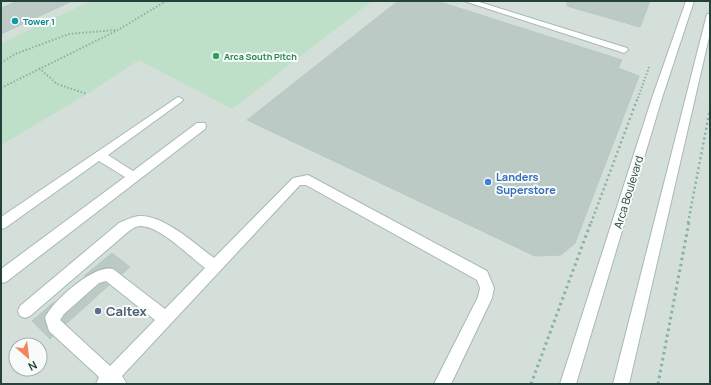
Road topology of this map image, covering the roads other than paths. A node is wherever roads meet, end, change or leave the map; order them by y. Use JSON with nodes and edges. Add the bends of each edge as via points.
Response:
{"nodes":[{"id":1,"x":468,"y":1,"type":"edge"},
{"id":2,"x":690,"y":1,"type":"edge"},
{"id":3,"x":710,"y":16,"type":"edge"},
{"id":4,"x":624,"y":50,"type":"dead end"},
{"id":5,"x":178,"y":100,"type":"dead end"},
{"id":6,"x":201,"y":126,"type":"dead end"},
{"id":7,"x":99,"y":155,"type":"junction"},
{"id":8,"x":133,"y":177,"type":"junction"},
{"id":9,"x":1,"y":224,"type":"edge"},
{"id":10,"x":215,"y":267,"type":"junction"},
{"id":11,"x":1,"y":277,"type":"edge"},
{"id":12,"x":25,"y":311,"type":"dead end"},
{"id":13,"x":166,"y":319,"type":"junction"},
{"id":14,"x":112,"y":382,"type":"edge"},
{"id":15,"x":442,"y":384,"type":"edge"},
{"id":16,"x":568,"y":384,"type":"edge"},
{"id":17,"x":621,"y":384,"type":"edge"}],
"edges":[{"from":1,"to":4,"type":"street"},
{"from":2,"to":16,"type":"street","name":"Arca Boulevard","via":[[657,98]]},
{"from":3,"to":17,"type":"street"},
{"from":5,"to":7,"type":"street"},
{"from":6,"to":8,"type":"street"},
{"from":7,"to":8,"type":"street"},
{"from":7,"to":9,"type":"street"},
{"from":8,"to":11,"type":"street"},
{"from":10,"to":12,"type":"street","via":[[153,223],[136,221],[124,227]]},
{"from":10,"to":13,"type":"street"},
{"from":10,"to":15,"type":"street","via":[[297,181],[308,180],[482,276],[486,288],[485,298]]},
{"from":13,"to":14,"type":"street"},
{"from":13,"to":14,"type":"street","via":[[108,274],[95,278],[59,309],[52,318],[54,326]]}]}
